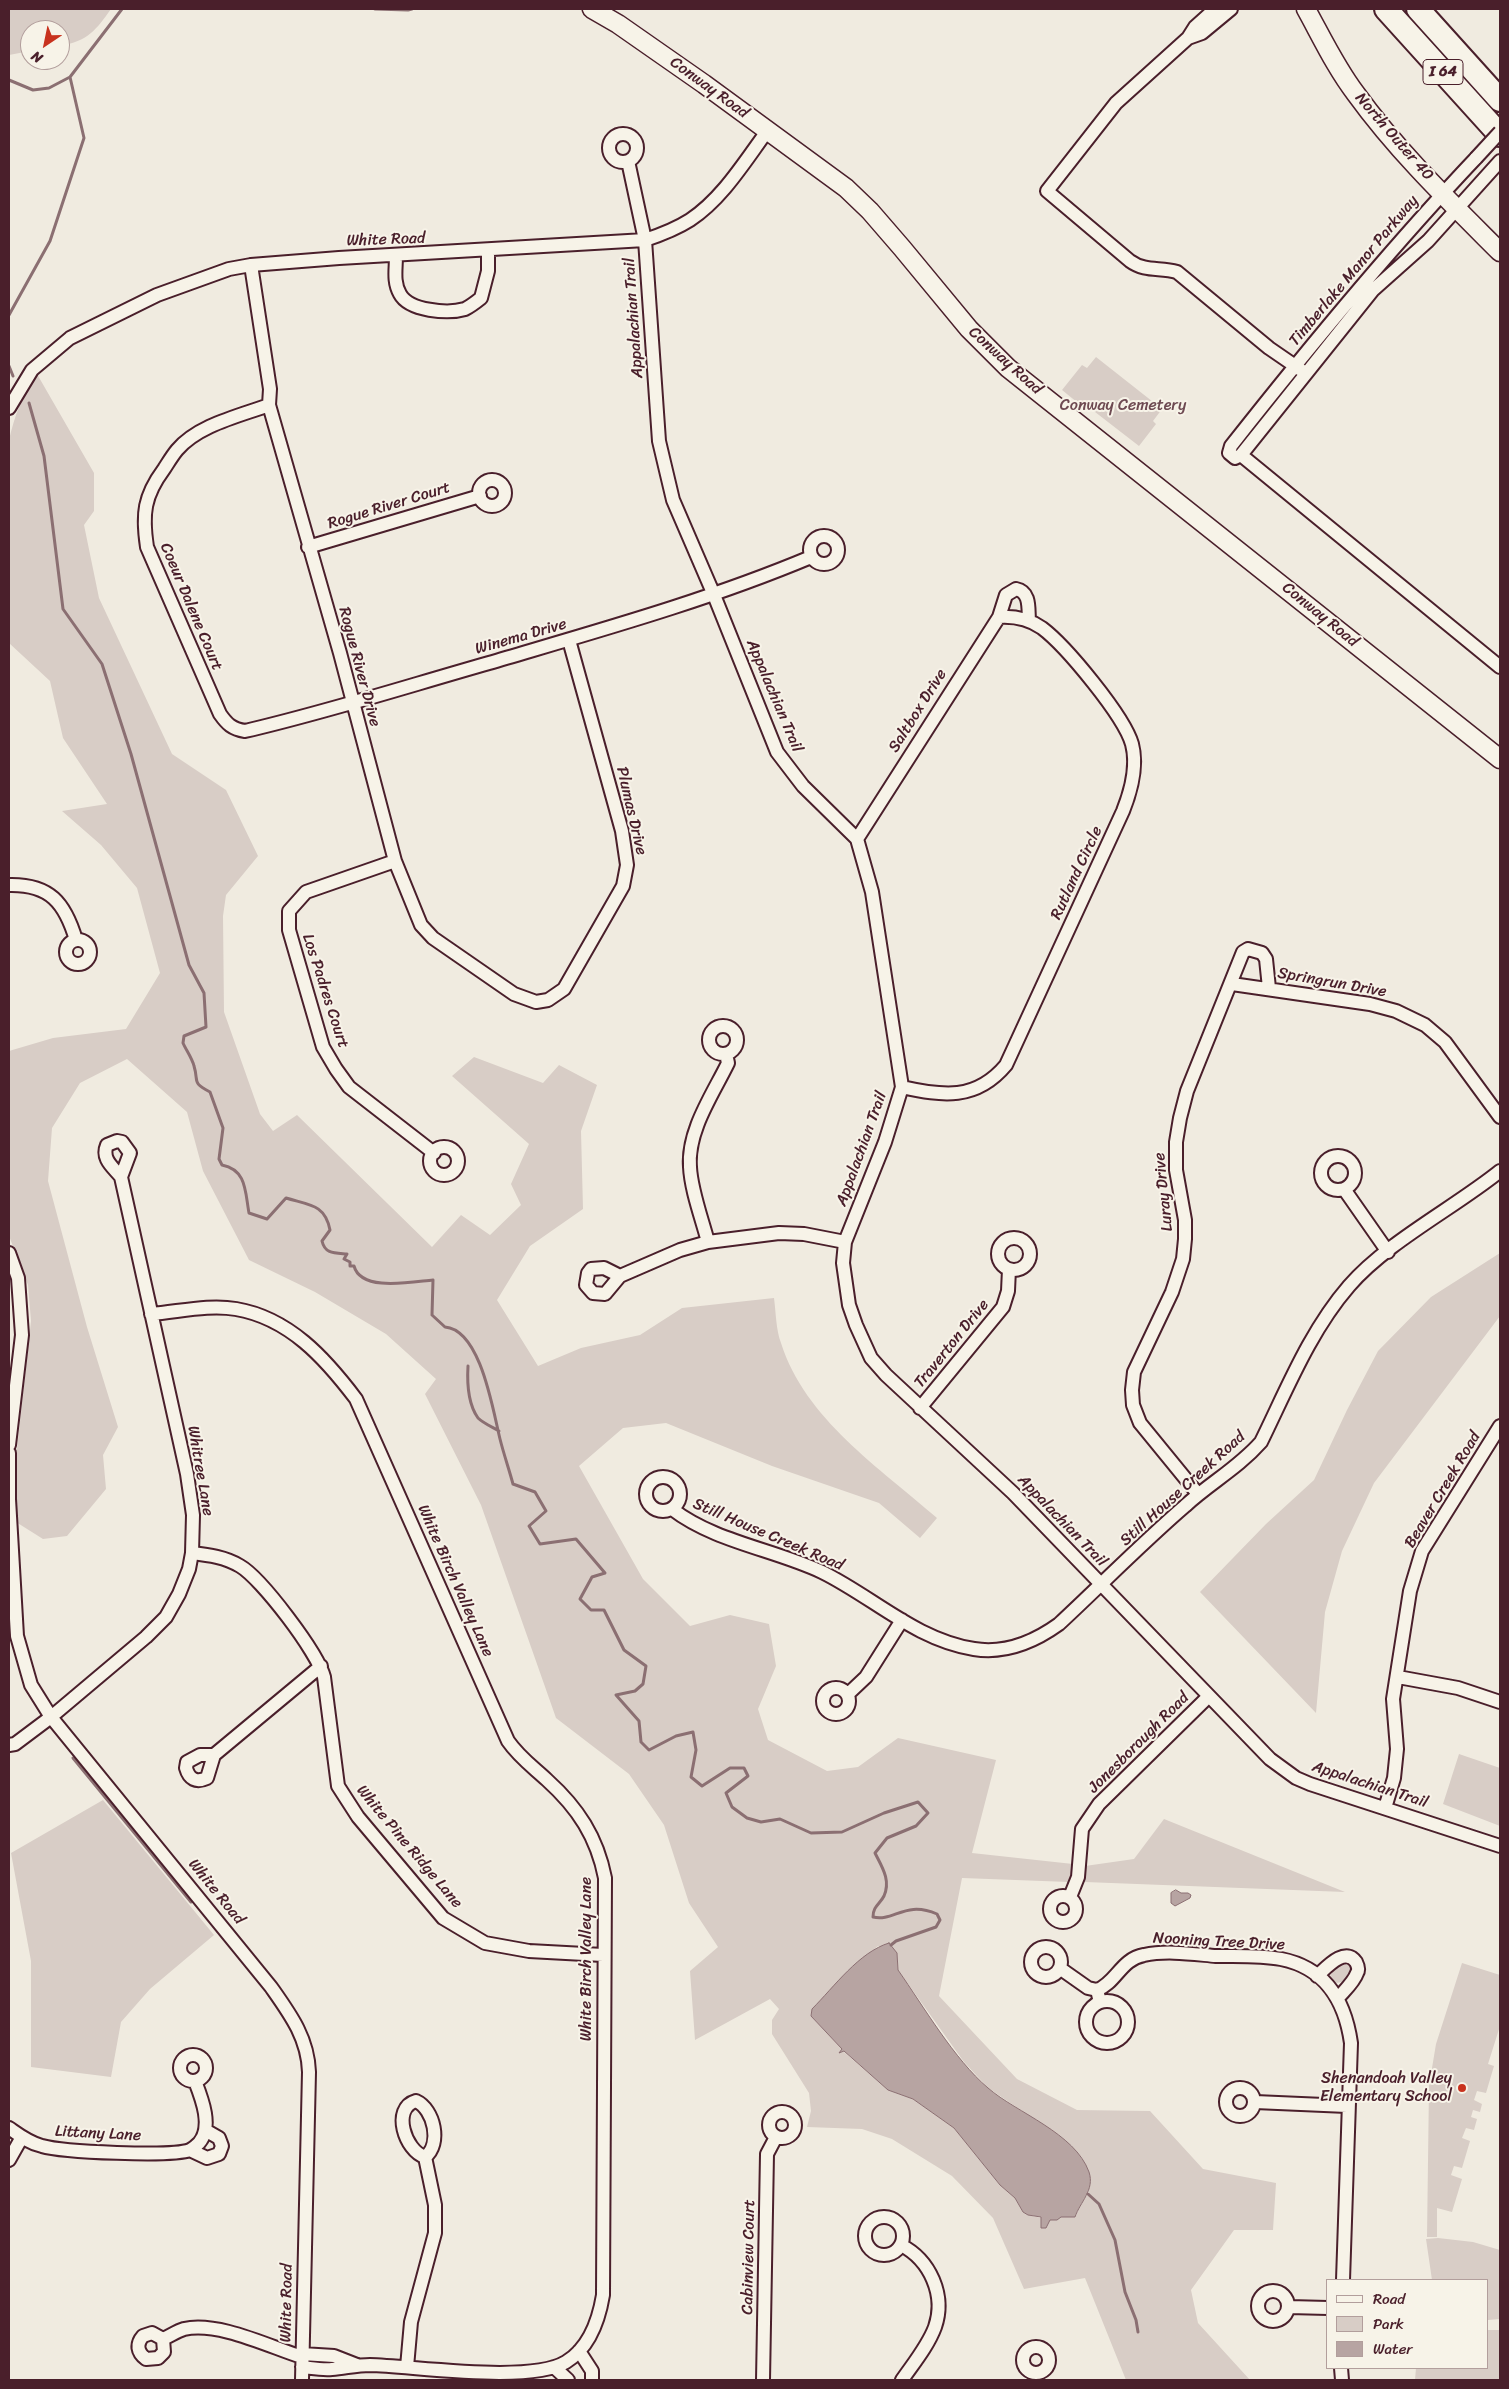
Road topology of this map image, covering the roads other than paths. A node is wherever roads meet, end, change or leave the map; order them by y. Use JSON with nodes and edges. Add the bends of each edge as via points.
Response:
{"nodes":[{"id":1,"x":592,"y":9,"type":"edge"},
{"id":2,"x":1215,"y":9,"type":"edge"},
{"id":3,"x":1231,"y":9,"type":"edge"},
{"id":4,"x":1306,"y":9,"type":"edge"},
{"id":5,"x":1386,"y":9,"type":"edge"},
{"id":6,"x":1418,"y":9,"type":"edge"},
{"id":7,"x":1188,"y":38,"type":"junction"},
{"id":8,"x":1500,"y":100,"type":"edge"},
{"id":9,"x":768,"y":130,"type":"junction"},
{"id":10,"x":1500,"y":133,"type":"edge"},
{"id":11,"x":628,"y":161,"type":"dead end"},
{"id":12,"x":1500,"y":161,"type":"edge"},
{"id":13,"x":1442,"y":193,"type":"junction"},
{"id":14,"x":1457,"y":209,"type":"junction"},
{"id":15,"x":645,"y":240,"type":"junction"},
{"id":16,"x":488,"y":251,"type":"junction"},
{"id":17,"x":1500,"y":252,"type":"edge"},
{"id":18,"x":396,"y":256,"type":"junction"},
{"id":19,"x":251,"y":265,"type":"junction"},
{"id":20,"x":1300,"y":369,"type":"junction"},
{"id":21,"x":269,"y":404,"type":"junction"},
{"id":22,"x":9,"y":406,"type":"edge"},
{"id":23,"x":480,"y":496,"type":"dead end"},
{"id":24,"x":308,"y":547,"type":"junction"},
{"id":25,"x":811,"y":556,"type":"dead end"},
{"id":26,"x":714,"y":595,"type":"junction"},
{"id":27,"x":999,"y":617,"type":"junction"},
{"id":28,"x":1024,"y":619,"type":"junction"},
{"id":29,"x":569,"y":640,"type":"junction"},
{"id":30,"x":1500,"y":667,"type":"edge"},
{"id":31,"x":352,"y":702,"type":"junction"},
{"id":32,"x":235,"y":729,"type":"joint"},
{"id":33,"x":1500,"y":759,"type":"edge"},
{"id":34,"x":857,"y":839,"type":"junction"},
{"id":35,"x":394,"y":861,"type":"junction"},
{"id":36,"x":9,"y":885,"type":"edge"},
{"id":37,"x":76,"y":940,"type":"dead end"},
{"id":38,"x":1232,"y":984,"type":"junction"},
{"id":39,"x":1269,"y":988,"type":"junction"},
{"id":40,"x":548,"y":1000,"type":"joint"},
{"id":41,"x":726,"y":1054,"type":"dead end"},
{"id":42,"x":902,"y":1087,"type":"junction"},
{"id":43,"x":1500,"y":1117,"type":"edge"},
{"id":44,"x":434,"y":1152,"type":"dead end"},
{"id":45,"x":1500,"y":1171,"type":"edge"},
{"id":46,"x":121,"y":1177,"type":"dead end"},
{"id":47,"x":1344,"y":1189,"type":"dead end"},
{"id":48,"x":708,"y":1242,"type":"junction"},
{"id":49,"x":844,"y":1242,"type":"junction"},
{"id":50,"x":1388,"y":1252,"type":"junction"},
{"id":51,"x":9,"y":1253,"type":"edge"},
{"id":52,"x":1009,"y":1269,"type":"dead end"},
{"id":53,"x":620,"y":1276,"type":"dead end"},
{"id":54,"x":151,"y":1314,"type":"junction"},
{"id":55,"x":11,"y":1400,"type":"edge"},
{"id":56,"x":920,"y":1408,"type":"junction"},
{"id":57,"x":1500,"y":1426,"type":"edge"},
{"id":58,"x":9,"y":1445,"type":"edge"},
{"id":59,"x":9,"y":1453,"type":"edge"},
{"id":60,"x":1198,"y":1494,"type":"junction"},
{"id":61,"x":672,"y":1509,"type":"dead end"},
{"id":62,"x":192,"y":1553,"type":"junction"},
{"id":63,"x":1102,"y":1585,"type":"junction"},
{"id":64,"x":902,"y":1620,"type":"junction"},
{"id":65,"x":321,"y":1666,"type":"junction"},
{"id":66,"x":1398,"y":1677,"type":"junction"},
{"id":67,"x":848,"y":1694,"type":"dead end"},
{"id":68,"x":1208,"y":1697,"type":"junction"},
{"id":69,"x":1500,"y":1702,"type":"edge"},
{"id":70,"x":51,"y":1717,"type":"junction"},
{"id":71,"x":9,"y":1745,"type":"edge"},
{"id":72,"x":214,"y":1755,"type":"dead end"},
{"id":73,"x":1385,"y":1808,"type":"junction"},
{"id":74,"x":1500,"y":1846,"type":"edge"},
{"id":75,"x":1070,"y":1897,"type":"dead end"},
{"id":76,"x":604,"y":1955,"type":"junction"},
{"id":77,"x":1061,"y":1968,"type":"dead end"},
{"id":78,"x":1317,"y":1976,"type":"junction"},
{"id":79,"x":1338,"y":1998,"type":"junction"},
{"id":80,"x":194,"y":2081,"type":"dead end"},
{"id":81,"x":1255,"y":2102,"type":"dead end"},
{"id":82,"x":1347,"y":2106,"type":"junction"},
{"id":83,"x":9,"y":2128,"type":"edge"},
{"id":84,"x":205,"y":2130,"type":"junction"},
{"id":85,"x":22,"y":2137,"type":"junction"},
{"id":86,"x":776,"y":2137,"type":"dead end"},
{"id":87,"x":190,"y":2150,"type":"junction"},
{"id":88,"x":425,"y":2157,"type":"dead end"},
{"id":89,"x":9,"y":2160,"type":"edge"},
{"id":90,"x":901,"y":2245,"type":"dead end"},
{"id":91,"x":1343,"y":2279,"type":"edge"},
{"id":92,"x":1289,"y":2307,"type":"dead end"},
{"id":93,"x":1326,"y":2308,"type":"edge"},
{"id":94,"x":163,"y":2339,"type":"dead end"},
{"id":95,"x":579,"y":2351,"type":"junction"},
{"id":96,"x":302,"y":2365,"type":"edge"},
{"id":97,"x":407,"y":2367,"type":"junction"},
{"id":98,"x":554,"y":2367,"type":"junction"},
{"id":99,"x":568,"y":2380,"type":"edge"},
{"id":100,"x":592,"y":2380,"type":"edge"},
{"id":101,"x":764,"y":2380,"type":"edge"},
{"id":102,"x":902,"y":2380,"type":"edge"}],
"edges":[{"from":1,"to":9,"type":"street","name":"Conway Road"},
{"from":2,"to":7,"type":"street","name":"Timberlake Manor Parkway","via":[[1194,27]]},
{"from":3,"to":7,"type":"street","name":"Timberlake Manor Parkway","via":[[1202,33]]},
{"from":4,"to":13,"type":"street","name":"North Outer 40","via":[[1355,94]]},
{"from":5,"to":10,"type":"highway","number":"I 64"},
{"from":6,"to":8,"type":"highway","number":"I 64"},
{"from":7,"to":20,"type":"street","name":"Timberlake Manor Parkway","via":[[1116,104],[1048,192],[1130,261],[1145,269],[1177,272],[1269,348]]},
{"from":9,"to":15,"type":"street","name":"White Road","via":[[732,179],[691,220]]},
{"from":9,"to":33,"type":"street","name":"Conway Road","via":[[846,188],[870,211],[954,313],[1008,368]]},
{"from":10,"to":13,"type":"street","name":"Timberlake Manor Parkway","bridge":true},
{"from":11,"to":15,"type":"street","name":"Appalachian Trail"},
{"from":12,"to":14,"type":"street","name":"Timberlake Manor Parkway"},
{"from":13,"to":14,"type":"street","name":"North Outer 40"},
{"from":13,"to":20,"type":"street","name":"Timberlake Manor Parkway"},
{"from":14,"to":17,"type":"street","name":"North Outer 40"},
{"from":14,"to":20,"type":"street","name":"Timberlake Manor Parkway","via":[[1428,242],[1373,290]]},
{"from":15,"to":16,"type":"street","name":"White Road"},
{"from":15,"to":26,"type":"street","name":"Appalachian Trail","via":[[659,441],[674,500]]},
{"from":16,"to":18,"type":"street","name":"White Road"},
{"from":16,"to":18,"type":"street","via":[[488,271],[481,298],[464,309],[446,311],[415,305],[400,296],[395,280]]},
{"from":18,"to":19,"type":"street","name":"White Road"},
{"from":19,"to":21,"type":"street","name":"Rogue River Drive","via":[[270,389]]},
{"from":19,"to":22,"type":"street","name":"White Road","via":[[229,269],[157,295],[70,338],[32,370]]},
{"from":20,"to":30,"type":"street","name":"Timberlake Manor Parkway","via":[[1229,450],[1232,456],[1241,455]]},
{"from":21,"to":24,"type":"street","name":"Rogue River Drive"},
{"from":21,"to":32,"type":"street","name":"Coeur Dalene Court","via":[[193,436],[178,449],[146,498],[144,530],[147,547],[220,714]]},
{"from":23,"to":24,"type":"street","name":"Rogue River Court"},
{"from":24,"to":31,"type":"street","name":"Rogue River Drive"},
{"from":25,"to":26,"type":"street","name":"Winema Drive"},
{"from":26,"to":29,"type":"street","name":"Winema Drive"},
{"from":26,"to":34,"type":"street","name":"Appalachian Trail","via":[[777,752],[804,786]]},
{"from":27,"to":28,"type":"street"},
{"from":27,"to":28,"type":"street","name":"Saltbox Drive","via":[[1006,595],[1016,589],[1027,597]]},
{"from":27,"to":34,"type":"street","name":"Saltbox Drive"},
{"from":28,"to":42,"type":"street","name":"Rutland Circle","via":[[1042,628],[1085,672],[1122,724],[1132,744],[1134,764],[1128,797],[1006,1065],[996,1077],[965,1092],[935,1095]]},
{"from":29,"to":31,"type":"street","name":"Winema Drive"},
{"from":29,"to":40,"type":"street","name":"Plumas Drive","via":[[622,831],[627,865],[622,886],[564,989]]},
{"from":31,"to":32,"type":"street","name":"Winema Drive","via":[[255,729]]},
{"from":31,"to":35,"type":"street","name":"Rogue River Drive"},
{"from":34,"to":42,"type":"street","name":"Appalachian Trail","via":[[872,892]]},
{"from":35,"to":40,"type":"street","name":"Rogue River Drive","via":[[421,925],[433,938],[514,994],[536,1002]]},
{"from":35,"to":44,"type":"street","name":"Los Padres Court","via":[[306,892],[289,912],[289,930],[323,1048],[336,1069],[348,1087]]},
{"from":36,"to":37,"type":"street","via":[[31,886],[62,906]]},
{"from":38,"to":39,"type":"street","name":"Springrun Drive"},
{"from":38,"to":39,"type":"street","name":"Luray Drive","via":[[1238,960],[1248,949],[1262,953],[1266,960]]},
{"from":38,"to":60,"type":"street","name":"Luray Drive","via":[[1187,1091],[1180,1118],[1176,1170],[1185,1220],[1183,1258],[1172,1292],[1134,1372],[1132,1390],[1133,1405],[1140,1423]]},
{"from":39,"to":43,"type":"street","name":"Springrun Drive","via":[[1370,1004],[1396,1011],[1425,1025],[1445,1042]]},
{"from":41,"to":48,"type":"street","via":[[728,1063],[700,1118],[690,1154],[690,1168]]},
{"from":42,"to":49,"type":"street","name":"Appalachian Trail","via":[[885,1142]]},
{"from":45,"to":50,"type":"street","name":"Still House Creek Road"},
{"from":46,"to":54,"type":"street","name":"Whitree Lane"},
{"from":47,"to":50,"type":"street"},
{"from":48,"to":49,"type":"street","via":[[778,1233],[804,1234]]},
{"from":48,"to":53,"type":"street","via":[[680,1250]]},
{"from":49,"to":56,"type":"street","name":"Appalachian Trail","via":[[849,1305],[863,1342],[876,1363]]},
{"from":50,"to":60,"type":"street","name":"Still House Creek Road","via":[[1349,1286],[1313,1338],[1261,1442],[1242,1463]]},
{"from":51,"to":55,"type":"street","via":[[18,1278],[22,1335]]},
{"from":52,"to":56,"type":"street","name":"Traverton Drive","via":[[1003,1307]]},
{"from":54,"to":62,"type":"street","name":"Whitree Lane","via":[[187,1474],[193,1515]]},
{"from":54,"to":76,"type":"street","name":"White Birch Valley Lane","via":[[220,1308],[255,1314],[310,1345],[356,1399],[508,1741],[517,1754],[563,1796],[595,1841],[605,1878]]},
{"from":55,"to":58,"type":"street"},
{"from":56,"to":63,"type":"street","name":"Appalachian Trail","via":[[1014,1493]]},
{"from":57,"to":66,"type":"street","name":"Beaver Creek Road","via":[[1422,1551],[1410,1591]]},
{"from":59,"to":70,"type":"street","name":"White Road","via":[[17,1636],[31,1685]]},
{"from":60,"to":63,"type":"street","name":"Still House Creek Road"},
{"from":61,"to":64,"type":"street","name":"Still House Creek Road","via":[[714,1533],[779,1554],[823,1573]]},
{"from":62,"to":65,"type":"street","name":"White Pine Ridge Lane","via":[[221,1557],[256,1578]]},
{"from":62,"to":70,"type":"street","name":"Whitree Lane","via":[[179,1594],[166,1617]]},
{"from":63,"to":64,"type":"street","name":"Still House Creek Road","via":[[1059,1624],[1020,1646],[976,1650],[929,1636]]},
{"from":63,"to":68,"type":"street","name":"Appalachian Trail"},
{"from":64,"to":67,"type":"street","via":[[866,1677]]},
{"from":65,"to":72,"type":"street"},
{"from":65,"to":76,"type":"street","name":"White Pine Ridge Lane","via":[[328,1697],[338,1786],[358,1817],[443,1918],[485,1943],[529,1951]]},
{"from":66,"to":69,"type":"street","via":[[1458,1688]]},
{"from":66,"to":73,"type":"street","name":"Beaver Creek Road","via":[[1392,1699],[1396,1759]]},
{"from":68,"to":73,"type":"street","name":"Appalachian Trail","via":[[1283,1769],[1310,1784]]},
{"from":68,"to":75,"type":"street","name":"Jonesborough Road","via":[[1099,1804],[1082,1829],[1078,1877]]},
{"from":70,"to":71,"type":"street","name":"Whitree Lane"},
{"from":70,"to":96,"type":"street","name":"White Road","via":[[271,1987],[305,2043],[309,2072]]},
{"from":73,"to":74,"type":"street","name":"Appalachian Trail"},
{"from":76,"to":95,"type":"street","name":"White Birch Valley Lane","via":[[603,2294],[599,2316]]},
{"from":77,"to":78,"type":"street","name":"Nooning Tree Drive","via":[[1098,1996],[1125,1963],[1143,1955],[1171,1953],[1280,1959],[1298,1964]]},
{"from":78,"to":79,"type":"street","name":"Nooning Tree Drive"},
{"from":78,"to":79,"type":"street","via":[[1340,1957],[1355,1961],[1358,1973]]},
{"from":79,"to":82,"type":"street","name":"Nooning Tree Drive","via":[[1347,2020],[1351,2043]]},
{"from":80,"to":84,"type":"street","via":[[203,2103]]},
{"from":81,"to":82,"type":"street"},
{"from":82,"to":91,"type":"street","name":"Nooning Tree Drive"},
{"from":83,"to":85,"type":"street","name":"Littany Lane"},
{"from":84,"to":87,"type":"street","via":[[200,2142]]},
{"from":84,"to":87,"type":"street","name":"Littany Lane","via":[[219,2138],[222,2146],[219,2154],[207,2158]]},
{"from":85,"to":87,"type":"street","name":"Littany Lane","via":[[43,2147],[83,2151],[173,2153]]},
{"from":85,"to":89,"type":"street"},
{"from":86,"to":101,"type":"street","name":"Cabinview Court","via":[[767,2154]]},
{"from":88,"to":97,"type":"street","via":[[435,2205],[435,2233],[411,2322]]},
{"from":90,"to":102,"type":"street","via":[[922,2260],[933,2278],[938,2296],[935,2327]]},
{"from":92,"to":93,"type":"street"},
{"from":94,"to":96,"type":"street","name":"White Birch Valley Lane","via":[[184,2329],[222,2331]]},
{"from":95,"to":98,"type":"street","name":"White Birch Valley Lane"},
{"from":95,"to":100,"type":"street","via":[[592,2371]]},
{"from":96,"to":97,"type":"street","name":"White Birch Valley Lane","via":[[332,2369],[357,2365]]},
{"from":97,"to":98,"type":"street","name":"White Birch Valley Lane","via":[[500,2372]]},
{"from":98,"to":99,"type":"street"}]}
